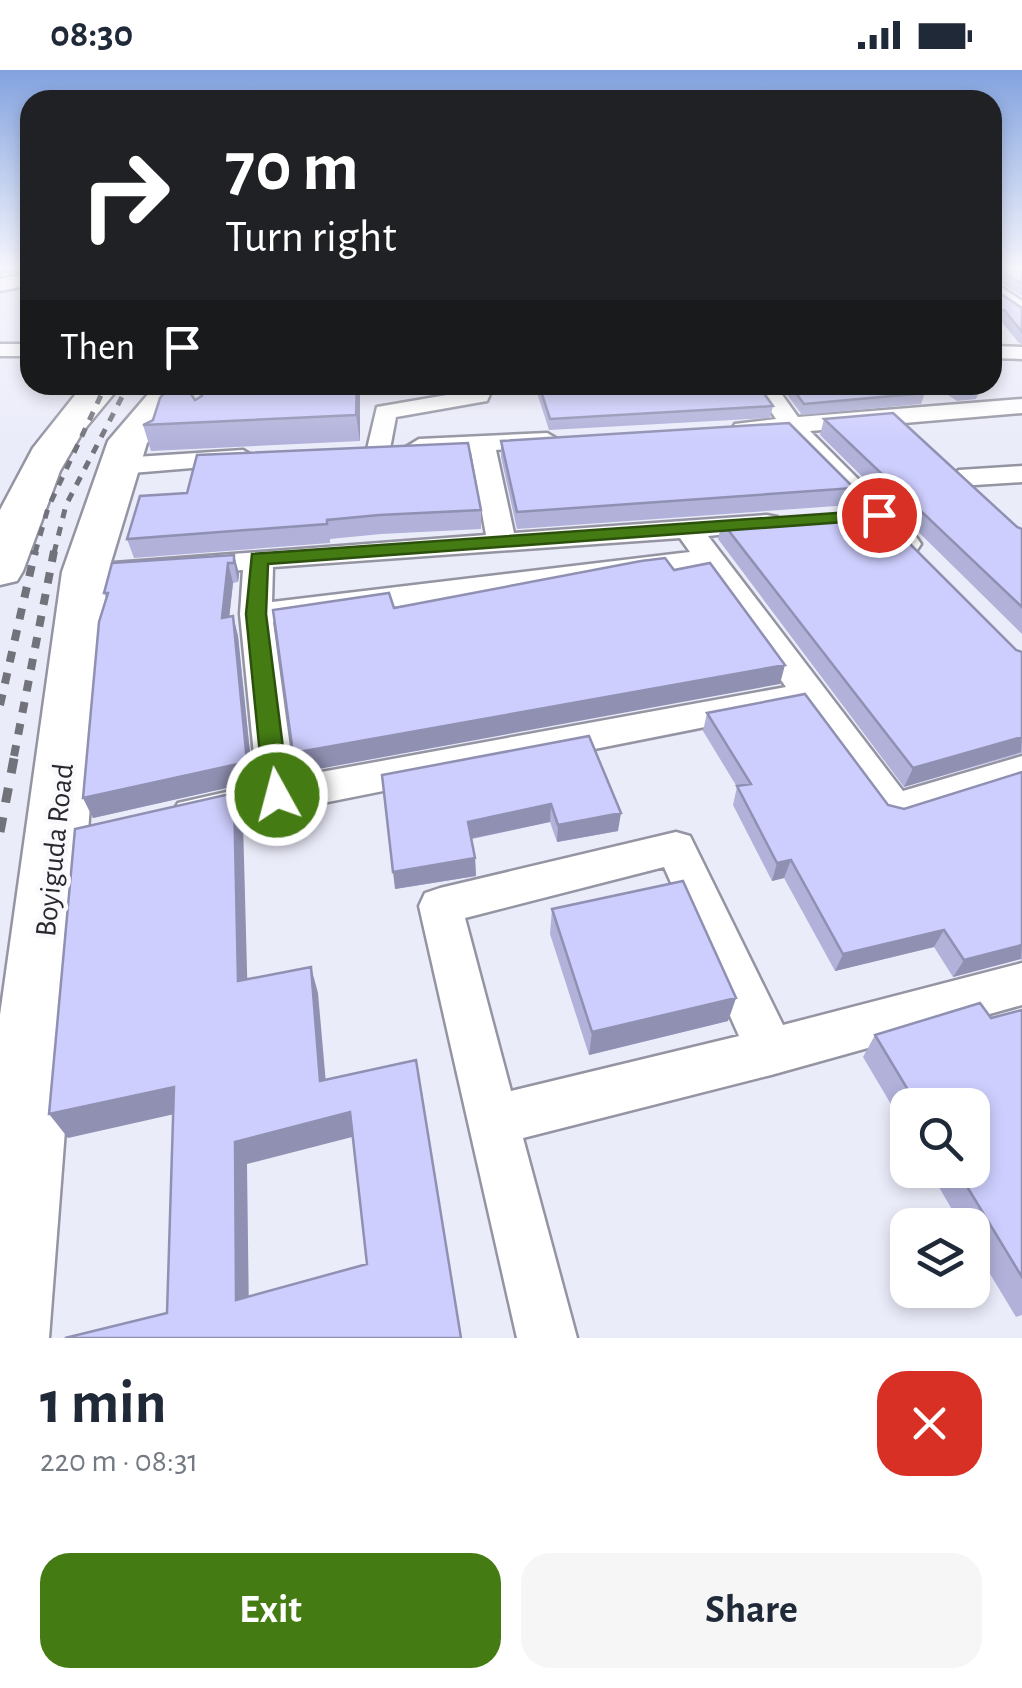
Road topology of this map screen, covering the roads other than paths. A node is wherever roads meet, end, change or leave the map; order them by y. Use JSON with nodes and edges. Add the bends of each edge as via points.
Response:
{"nodes":[{"id":1,"x":479,"y":395,"type":"edge"},
{"id":2,"x":771,"y":395,"type":"edge"},
{"id":3,"x":930,"y":395,"type":"edge"},
{"id":4,"x":135,"y":406,"type":"edge"},
{"id":5,"x":1022,"y":406,"type":"edge"},
{"id":6,"x":949,"y":414,"type":"junction"},
{"id":7,"x":896,"y":419,"type":"junction"},
{"id":8,"x":66,"y":427,"type":"junction"},
{"id":9,"x":792,"y":427,"type":"junction"},
{"id":10,"x":715,"y":431,"type":"edge"},
{"id":11,"x":579,"y":438,"type":"edge"},
{"id":12,"x":482,"y":443,"type":"junction"},
{"id":13,"x":268,"y":456,"type":"edge"},
{"id":14,"x":1022,"y":474,"type":"edge"},
{"id":15,"x":958,"y":478,"type":"junction"},
{"id":16,"x":984,"y":501,"type":"edge"},
{"id":17,"x":879,"y":515,"type":"junction"},
{"id":18,"x":841,"y":518,"type":"edge"},
{"id":19,"x":802,"y":521,"type":"edge"},
{"id":20,"x":688,"y":529,"type":"junction"},
{"id":21,"x":501,"y":541,"type":"junction"},
{"id":22,"x":258,"y":558,"type":"junction"},
{"id":23,"x":709,"y":558,"type":"junction"},
{"id":24,"x":932,"y":570,"type":"edge"},
{"id":25,"x":0,"y":571,"type":"edge"},
{"id":26,"x":85,"y":572,"type":"junction"},
{"id":27,"x":256,"y":614,"type":"junction"},
{"id":28,"x":810,"y":694,"type":"junction"},
{"id":29,"x":1022,"y":770,"type":"edge"},
{"id":30,"x":277,"y":795,"type":"junction"},
{"id":31,"x":166,"y":820,"type":"edge"},
{"id":32,"x":1022,"y":984,"type":"edge"},
{"id":33,"x":771,"y":1052,"type":"junction"},
{"id":34,"x":491,"y":1120,"type":"junction"},
{"id":35,"x":2,"y":1338,"type":"edge"},
{"id":36,"x":546,"y":1338,"type":"edge"}],
"edges":[{"from":1,"to":12,"type":"street","via":[[385,412],[371,450]]},
{"from":2,"to":9,"type":"street"},
{"from":3,"to":6,"type":"street"},
{"from":4,"to":8,"type":"main road"},
{"from":4,"to":8,"type":"main road"},
{"from":4,"to":13,"type":"street"},
{"from":4,"to":26,"type":"main road","name":"Boyiguda Road"},
{"from":5,"to":6,"type":"street"},
{"from":6,"to":7,"type":"street"},
{"from":7,"to":9,"type":"street"},
{"from":7,"to":15,"type":"street"},
{"from":8,"to":25,"type":"main road","via":[[44,457]]},
{"from":9,"to":10,"type":"street"},
{"from":9,"to":17,"type":"street"},
{"from":11,"to":12,"type":"street"},
{"from":12,"to":21,"type":"street"},
{"from":14,"to":15,"type":"street"},
{"from":15,"to":16,"type":"street"},
{"from":17,"to":18,"type":"street"},
{"from":17,"to":24,"type":"street"},
{"from":19,"to":20,"type":"street"},
{"from":20,"to":21,"type":"street"},
{"from":20,"to":23,"type":"street"},
{"from":21,"to":22,"type":"street"},
{"from":22,"to":26,"type":"street"},
{"from":22,"to":27,"type":"street"},
{"from":23,"to":27,"type":"street"},
{"from":23,"to":28,"type":"street"},
{"from":26,"to":35,"type":"main road","name":"Boyiguda Road","via":[[74,842]]},
{"from":27,"to":30,"type":"street"},
{"from":28,"to":29,"type":"street","via":[[895,810]]},
{"from":28,"to":30,"type":"street"},
{"from":30,"to":31,"type":"street"},
{"from":32,"to":33,"type":"street"},
{"from":33,"to":34,"type":"street"},
{"from":33,"to":34,"type":"street","via":[[676,848],[440,906]]},
{"from":34,"to":36,"type":"street"}]}
